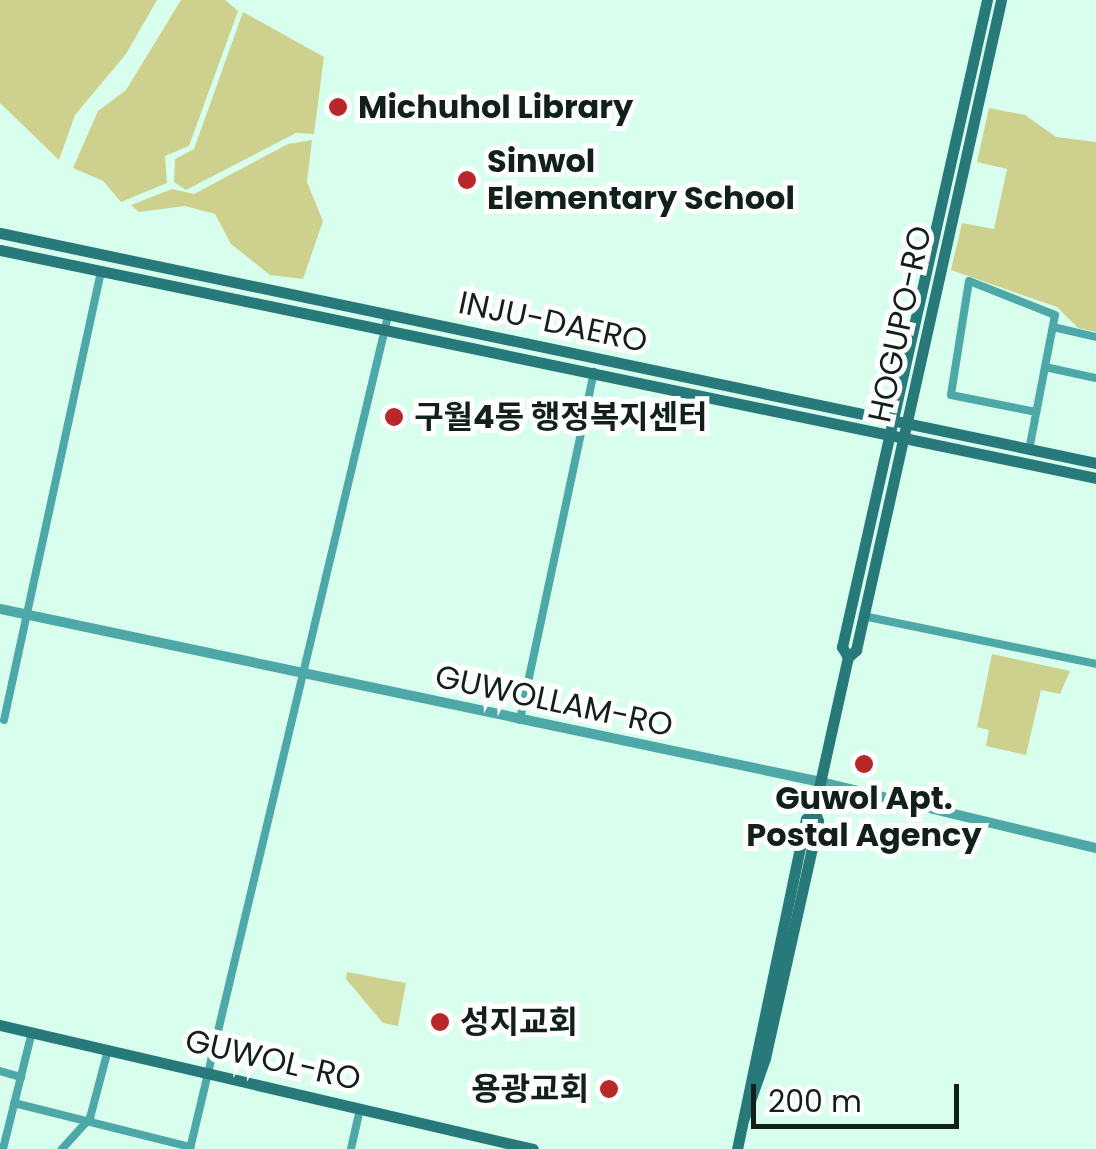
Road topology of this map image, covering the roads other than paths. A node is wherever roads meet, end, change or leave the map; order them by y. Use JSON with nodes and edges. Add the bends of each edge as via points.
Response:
{"nodes":[{"id":1,"x":987,"y":0,"type":"edge"},
{"id":2,"x":1001,"y":0,"type":"edge"},
{"id":3,"x":0,"y":233,"type":"edge"},
{"id":4,"x":0,"y":250,"type":"edge"},
{"id":5,"x":100,"y":272,"type":"junction"},
{"id":6,"x":387,"y":322,"type":"junction"},
{"id":7,"x":1053,"y":327,"type":"junction"},
{"id":8,"x":1096,"y":337,"type":"edge"},
{"id":9,"x":1045,"y":367,"type":"junction"},
{"id":10,"x":594,"y":372,"type":"junction"},
{"id":11,"x":1096,"y":378,"type":"edge"},
{"id":12,"x":1036,"y":412,"type":"junction"},
{"id":13,"x":898,"y":430,"type":"junction"},
{"id":14,"x":1030,"y":450,"type":"junction"},
{"id":15,"x":1096,"y":463,"type":"edge"},
{"id":16,"x":1096,"y":478,"type":"edge"},
{"id":17,"x":0,"y":609,"type":"edge"},
{"id":18,"x":27,"y":614,"type":"junction"},
{"id":19,"x":864,"y":616,"type":"junction"},
{"id":20,"x":848,"y":657,"type":"junction"},
{"id":21,"x":1096,"y":664,"type":"edge"},
{"id":22,"x":303,"y":676,"type":"junction"},
{"id":23,"x":4,"y":720,"type":"dead end"},
{"id":24,"x":520,"y":720,"type":"junction"},
{"id":25,"x":821,"y":782,"type":"junction"},
{"id":26,"x":1096,"y":848,"type":"edge"},
{"id":27,"x":0,"y":1025,"type":"edge"},
{"id":28,"x":32,"y":1032,"type":"junction"},
{"id":29,"x":108,"y":1050,"type":"junction"},
{"id":30,"x":0,"y":1071,"type":"edge"},
{"id":31,"x":208,"y":1073,"type":"junction"},
{"id":32,"x":21,"y":1076,"type":"junction"},
{"id":33,"x":14,"y":1103,"type":"junction"},
{"id":34,"x":360,"y":1109,"type":"junction"},
{"id":35,"x":87,"y":1121,"type":"junction"},
{"id":36,"x":4,"y":1124,"type":"edge"},
{"id":37,"x":519,"y":1147,"type":"edge"},
{"id":38,"x":191,"y":1148,"type":"edge"},
{"id":39,"x":3,"y":1149,"type":"edge"},
{"id":40,"x":62,"y":1149,"type":"edge"},
{"id":41,"x":350,"y":1149,"type":"edge"},
{"id":42,"x":533,"y":1149,"type":"edge"},
{"id":43,"x":737,"y":1149,"type":"edge"}],
"edges":[{"from":1,"to":13,"type":"main road","name":"HOGUPO-RO"},
{"from":2,"to":13,"type":"main road","name":"HOGUPO-RO"},
{"from":3,"to":6,"type":"main road","name":"INJU-DAERO"},
{"from":4,"to":5,"type":"main road","name":"INJU-DAERO"},
{"from":5,"to":6,"type":"main road","name":"INJU-DAERO"},
{"from":5,"to":18,"type":"street"},
{"from":6,"to":10,"type":"main road","name":"INJU-DAERO"},
{"from":6,"to":13,"type":"main road","name":"INJU-DAERO"},
{"from":6,"to":22,"type":"street"},
{"from":7,"to":8,"type":"street"},
{"from":7,"to":9,"type":"street"},
{"from":7,"to":12,"type":"street","via":[[1053,312],[969,281],[951,394]]},
{"from":9,"to":11,"type":"street"},
{"from":9,"to":12,"type":"street"},
{"from":10,"to":13,"type":"main road","name":"INJU-DAERO"},
{"from":10,"to":24,"type":"street"},
{"from":12,"to":14,"type":"street"},
{"from":13,"to":14,"type":"main road","name":"INJU-DAERO"},
{"from":13,"to":16,"type":"main road","name":"INJU-DAERO"},
{"from":13,"to":19,"type":"main road","name":"HOGUPO-RO"},
{"from":13,"to":20,"type":"main road","name":"HOGUPO-RO","via":[[842,647]]},
{"from":14,"to":15,"type":"main road","name":"INJU-DAERO"},
{"from":17,"to":18,"type":"street","name":"GUWOLLAM-RO"},
{"from":18,"to":22,"type":"street","name":"GUWOLLAM-RO"},
{"from":18,"to":23,"type":"street"},
{"from":19,"to":20,"type":"main road","name":"HOGUPO-RO"},
{"from":19,"to":21,"type":"street"},
{"from":20,"to":25,"type":"main road","name":"HOGUPO-RO"},
{"from":22,"to":24,"type":"street","name":"GUWOLLAM-RO"},
{"from":22,"to":31,"type":"street"},
{"from":24,"to":25,"type":"street","name":"GUWOLLAM-RO"},
{"from":25,"to":26,"type":"street","name":"GUWOLLAM-RO"},
{"from":25,"to":43,"type":"main road","name":"HOGUPO-RO","via":[[776,952]]},
{"from":27,"to":28,"type":"main road","name":"GUWOL-RO"},
{"from":28,"to":29,"type":"main road","name":"GUWOL-RO"},
{"from":28,"to":32,"type":"street"},
{"from":29,"to":31,"type":"main road","name":"GUWOL-RO"},
{"from":29,"to":35,"type":"street"},
{"from":30,"to":32,"type":"street"},
{"from":31,"to":34,"type":"main road","name":"GUWOL-RO"},
{"from":31,"to":38,"type":"street"},
{"from":32,"to":33,"type":"street"},
{"from":33,"to":35,"type":"street"},
{"from":33,"to":36,"type":"street"},
{"from":34,"to":37,"type":"main road","name":"GUWOL-RO"},
{"from":34,"to":41,"type":"street"},
{"from":35,"to":38,"type":"street"},
{"from":35,"to":40,"type":"street"},
{"from":36,"to":39,"type":"street"},
{"from":37,"to":42,"type":"main road","name":"GUWOL-RO"}]}
